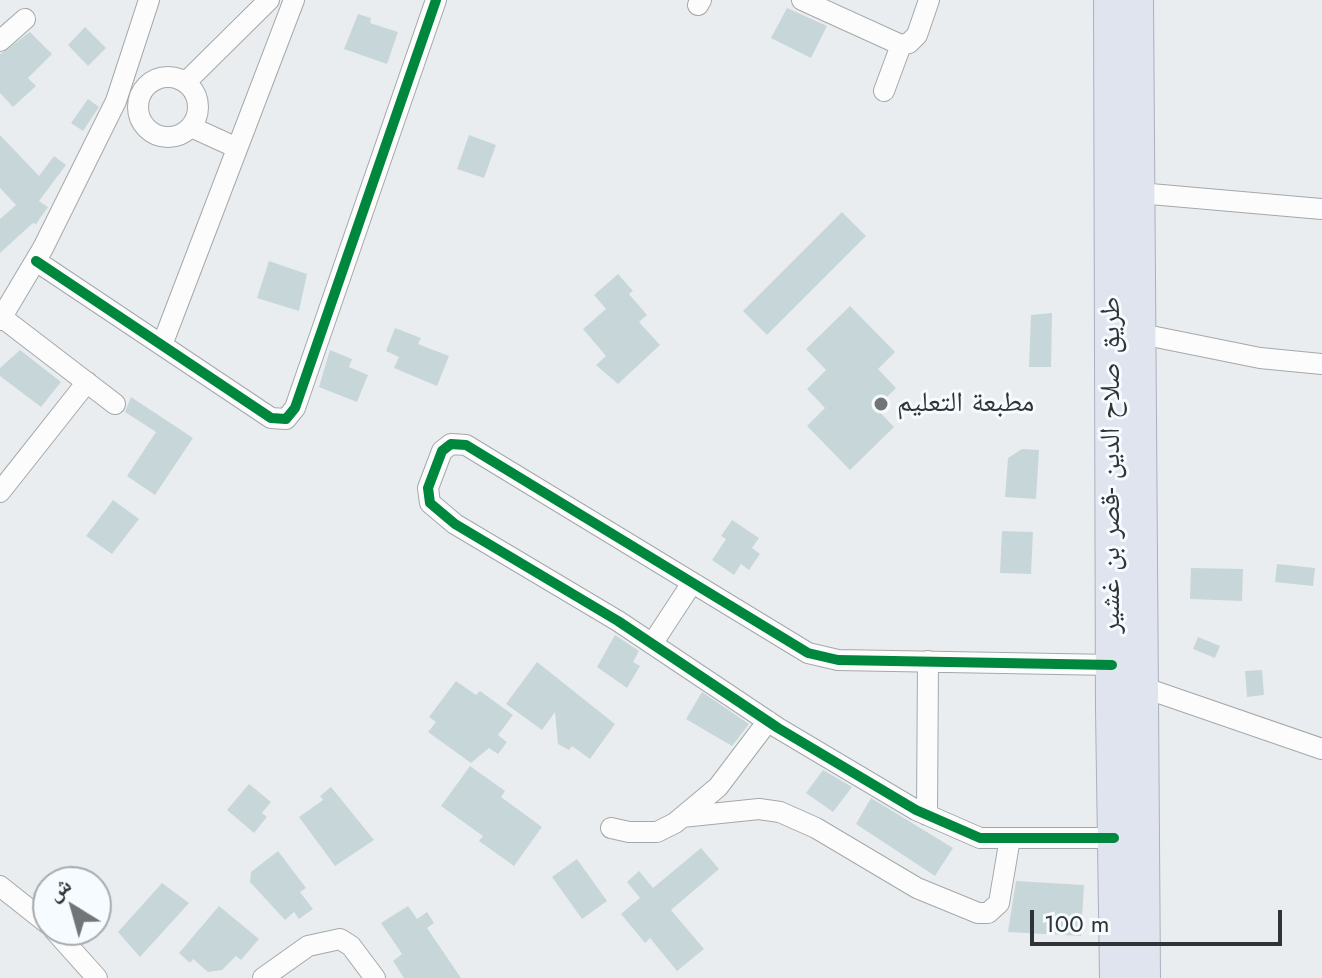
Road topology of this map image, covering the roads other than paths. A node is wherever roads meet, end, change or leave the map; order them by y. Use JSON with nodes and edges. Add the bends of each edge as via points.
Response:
{"nodes":[{"id":1,"x":149,"y":0,"type":"edge"},
{"id":2,"x":269,"y":0,"type":"edge"},
{"id":3,"x":294,"y":0,"type":"edge"},
{"id":4,"x":436,"y":0,"type":"edge"},
{"id":5,"x":802,"y":0,"type":"edge"},
{"id":6,"x":929,"y":0,"type":"edge"},
{"id":7,"x":1110,"y":0,"type":"edge"},
{"id":8,"x":1137,"y":0,"type":"edge"},
{"id":9,"x":25,"y":19,"type":"dead end"},
{"id":10,"x":0,"y":41,"type":"edge"},
{"id":11,"x":901,"y":45,"type":"junction"},
{"id":12,"x":186,"y":82,"type":"junction"},
{"id":13,"x":884,"y":91,"type":"dead end"},
{"id":14,"x":116,"y":101,"type":"junction"},
{"id":15,"x":137,"y":106,"type":"junction"},
{"id":16,"x":191,"y":127,"type":"junction"},
{"id":17,"x":235,"y":147,"type":"junction"},
{"id":18,"x":1139,"y":193,"type":"junction"},
{"id":19,"x":1322,"y":209,"type":"edge"},
{"id":20,"x":36,"y":261,"type":"junction"},
{"id":21,"x":1,"y":318,"type":"edge"},
{"id":22,"x":1141,"y":334,"type":"junction"},
{"id":23,"x":162,"y":345,"type":"junction"},
{"id":24,"x":1322,"y":364,"type":"edge"},
{"id":25,"x":87,"y":382,"type":"junction"},
{"id":26,"x":115,"y":404,"type":"dead end"},
{"id":27,"x":0,"y":492,"type":"edge"},
{"id":28,"x":692,"y":583,"type":"junction"},
{"id":29,"x":652,"y":644,"type":"junction"},
{"id":30,"x":928,"y":661,"type":"junction"},
{"id":31,"x":1112,"y":665,"type":"junction"},
{"id":32,"x":1142,"y":687,"type":"junction"},
{"id":33,"x":768,"y":721,"type":"junction"},
{"id":34,"x":1322,"y":749,"type":"edge"},
{"id":35,"x":927,"y":815,"type":"junction"},
{"id":36,"x":682,"y":817,"type":"junction"},
{"id":37,"x":611,"y":828,"type":"dead end"},
{"id":38,"x":1010,"y":838,"type":"junction"},
{"id":39,"x":1114,"y":838,"type":"junction"},
{"id":40,"x":0,"y":886,"type":"edge"},
{"id":41,"x":32,"y":911,"type":"edge"},
{"id":42,"x":68,"y":946,"type":"edge"},
{"id":43,"x":97,"y":978,"type":"edge"},
{"id":44,"x":263,"y":978,"type":"edge"},
{"id":45,"x":375,"y":978,"type":"edge"},
{"id":46,"x":1116,"y":978,"type":"edge"},
{"id":47,"x":1144,"y":978,"type":"edge"}],
"edges":[{"from":1,"to":14,"type":"street"},
{"from":2,"to":12,"type":"street"},
{"from":3,"to":17,"type":"street"},
{"from":4,"to":23,"type":"street","via":[[295,408],[286,419],[271,418]]},
{"from":5,"to":11,"type":"street"},
{"from":6,"to":11,"type":"street","via":[[917,35]]},
{"from":7,"to":31,"type":"highway","name":"طريق صلاح الدين -قصر بن غشير"},
{"from":8,"to":18,"type":"highway"},
{"from":9,"to":10,"type":"street"},
{"from":11,"to":13,"type":"street"},
{"from":12,"to":15,"type":"street","via":[[171,77],[155,80],[142,90]]},
{"from":12,"to":16,"type":"street","via":[[198,103]]},
{"from":14,"to":15,"type":"street"},
{"from":14,"to":20,"type":"street"},
{"from":15,"to":16,"type":"street","via":[[142,124],[157,136],[175,137]]},
{"from":16,"to":17,"type":"street"},
{"from":17,"to":23,"type":"street"},
{"from":18,"to":19,"type":"street"},
{"from":18,"to":22,"type":"highway"},
{"from":20,"to":21,"type":"street"},
{"from":20,"to":23,"type":"street"},
{"from":21,"to":25,"type":"street"},
{"from":22,"to":24,"type":"street","via":[[1260,358]]},
{"from":22,"to":32,"type":"highway"},
{"from":25,"to":26,"type":"street"},
{"from":25,"to":27,"type":"street"},
{"from":28,"to":29,"type":"street"},
{"from":28,"to":29,"type":"street","via":[[466,445],[451,444],[442,451],[428,488],[430,503],[440,514]]},
{"from":28,"to":30,"type":"street","via":[[808,653],[838,660]]},
{"from":29,"to":33,"type":"street"},
{"from":30,"to":31,"type":"street"},
{"from":30,"to":35,"type":"street"},
{"from":31,"to":39,"type":"highway","name":"طريق صلاح الدين -قصر بن غشير"},
{"from":32,"to":34,"type":"street"},
{"from":32,"to":47,"type":"highway"},
{"from":33,"to":35,"type":"street"},
{"from":33,"to":36,"type":"street","via":[[718,787]]},
{"from":35,"to":38,"type":"street","via":[[980,838]]},
{"from":36,"to":37,"type":"street","via":[[657,832]]},
{"from":36,"to":38,"type":"street","via":[[759,809],[780,812],[917,888],[978,913],[988,913],[999,903]]},
{"from":38,"to":39,"type":"street"},
{"from":39,"to":46,"type":"highway","name":"طريق صلاح الدين -قصر بن غشير"},
{"from":40,"to":41,"type":"street"},
{"from":42,"to":43,"type":"street"},
{"from":44,"to":45,"type":"street","via":[[308,946],[340,939]]}]}
